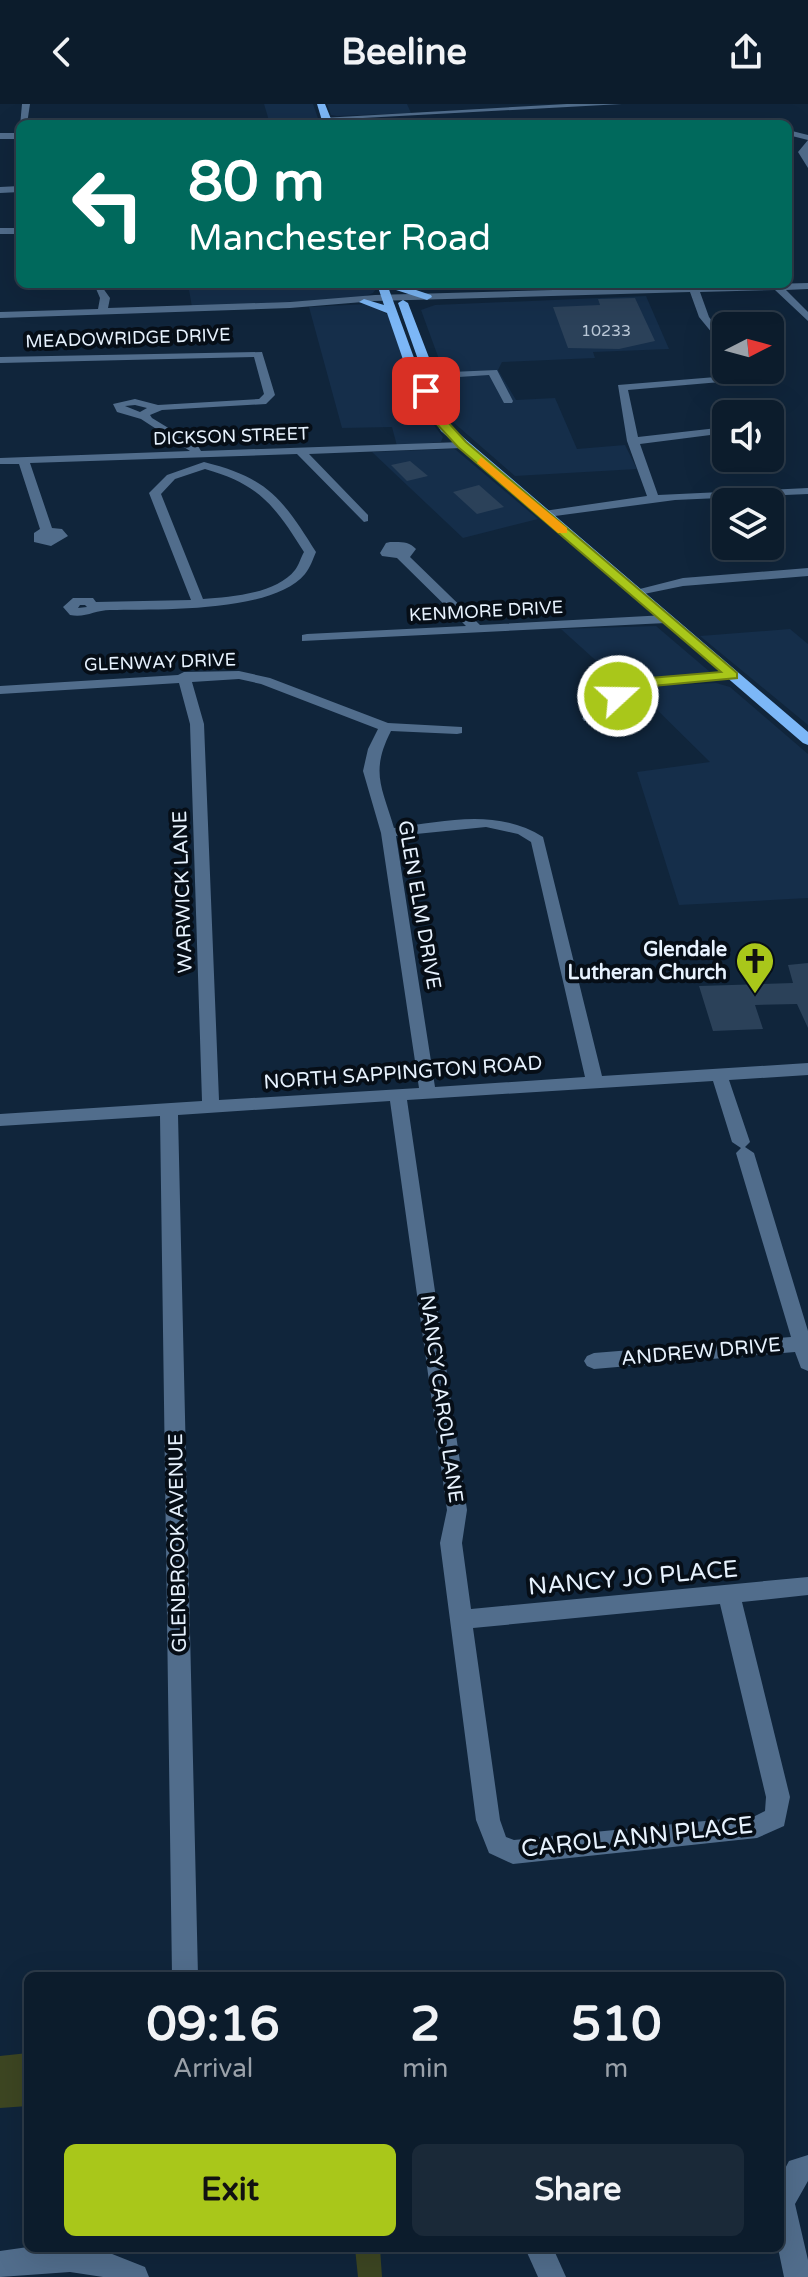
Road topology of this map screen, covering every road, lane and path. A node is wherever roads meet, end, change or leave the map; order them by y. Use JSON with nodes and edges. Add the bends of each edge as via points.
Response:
{"nodes":[{"id":1,"x":618,"y":104,"type":"edge"},
{"id":2,"x":546,"y":106,"type":"edge"},
{"id":3,"x":459,"y":107,"type":"edge"},
{"id":4,"x":343,"y":120,"type":"edge"},
{"id":5,"x":808,"y":140,"type":"edge"},
{"id":6,"x":808,"y":165,"type":"edge"},
{"id":7,"x":99,"y":288,"type":"edge"},
{"id":8,"x":750,"y":288,"type":"edge"},
{"id":9,"x":779,"y":288,"type":"edge"},
{"id":10,"x":694,"y":290,"type":"junction"},
{"id":11,"x":399,"y":292,"type":"edge"},
{"id":12,"x":387,"y":296,"type":"edge"},
{"id":13,"x":427,"y":298,"type":"junction"},
{"id":14,"x":364,"y":300,"type":"junction"},
{"id":15,"x":102,"y":312,"type":"junction"},
{"id":16,"x":407,"y":314,"type":"junction"},
{"id":17,"x":0,"y":315,"type":"edge"},
{"id":18,"x":808,"y":318,"type":"edge"},
{"id":19,"x":712,"y":328,"type":"edge"},
{"id":20,"x":0,"y":360,"type":"edge"},
{"id":21,"x":428,"y":376,"type":"junction"},
{"id":22,"x":712,"y":380,"type":"edge"},
{"id":23,"x":426,"y":391,"type":"junction"},
{"id":24,"x":508,"y":401,"type":"dead end"},
{"id":25,"x":158,"y":408,"type":"junction"},
{"id":26,"x":144,"y":416,"type":"junction"},
{"id":27,"x":712,"y":432,"type":"edge"},
{"id":28,"x":633,"y":441,"type":"junction"},
{"id":29,"x":0,"y":445,"type":"edge"},
{"id":30,"x":462,"y":445,"type":"junction"},
{"id":31,"x":301,"y":452,"type":"junction"},
{"id":32,"x":202,"y":458,"type":"junction"},
{"id":33,"x":2,"y":461,"type":"edge"},
{"id":34,"x":24,"y":461,"type":"junction"},
{"id":35,"x":808,"y":491,"type":"edge"},
{"id":36,"x":654,"y":499,"type":"junction"},
{"id":37,"x":544,"y":515,"type":"junction"},
{"id":38,"x":364,"y":518,"type":"dead end"},
{"id":39,"x":47,"y":531,"type":"dead end"},
{"id":40,"x":402,"y":556,"type":"dead end"},
{"id":41,"x":808,"y":572,"type":"edge"},
{"id":42,"x":634,"y":592,"type":"junction"},
{"id":43,"x":198,"y":602,"type":"junction"},
{"id":44,"x":95,"y":606,"type":"dead end"},
{"id":45,"x":666,"y":619,"type":"junction"},
{"id":46,"x":478,"y":630,"type":"junction"},
{"id":47,"x":307,"y":638,"type":"dead end"},
{"id":48,"x":732,"y":675,"type":"junction"},
{"id":49,"x":184,"y":676,"type":"junction"},
{"id":50,"x":0,"y":690,"type":"edge"},
{"id":51,"x":589,"y":718,"type":"dead end"},
{"id":52,"x":386,"y":727,"type":"junction"},
{"id":53,"x":457,"y":730,"type":"dead end"},
{"id":54,"x":808,"y":740,"type":"edge"},
{"id":55,"x":388,"y":833,"type":"junction"},
{"id":56,"x":808,"y":1069,"type":"edge"},
{"id":57,"x":719,"y":1074,"type":"junction"},
{"id":58,"x":595,"y":1083,"type":"junction"},
{"id":59,"x":428,"y":1094,"type":"junction"},
{"id":60,"x":398,"y":1096,"type":"junction"},
{"id":61,"x":211,"y":1108,"type":"junction"},
{"id":62,"x":169,"y":1110,"type":"junction"},
{"id":63,"x":0,"y":1120,"type":"edge"},
{"id":64,"x":806,"y":1350,"type":"edge"},
{"id":65,"x":594,"y":1361,"type":"dead end"},
{"id":66,"x":808,"y":1586,"type":"edge"},
{"id":67,"x":729,"y":1595,"type":"junction"},
{"id":68,"x":463,"y":1619,"type":"junction"},
{"id":69,"x":497,"y":1845,"type":"joint"},
{"id":70,"x":185,"y":1972,"type":"edge"},
{"id":71,"x":808,"y":2168,"type":"edge"},
{"id":72,"x":784,"y":2197,"type":"edge"},
{"id":73,"x":784,"y":2215,"type":"edge"},
{"id":74,"x":541,"y":2252,"type":"edge"},
{"id":75,"x":0,"y":2265,"type":"edge"},
{"id":76,"x":135,"y":2277,"type":"edge"},
{"id":77,"x":552,"y":2277,"type":"edge"},
{"id":78,"x":798,"y":2277,"type":"edge"}],
"edges":[{"from":1,"to":2,"type":"street"},
{"from":2,"to":3,"type":"street"},
{"from":3,"to":4,"type":"street"},
{"from":5,"to":6,"type":"street","via":[[802,152]]},
{"from":7,"to":15,"type":"street","via":[[105,298]]},
{"from":8,"to":10,"type":"street"},
{"from":9,"to":18,"type":"street"},
{"from":10,"to":13,"type":"street"},
{"from":10,"to":19,"type":"street"},
{"from":11,"to":12,"type":"street"},
{"from":11,"to":13,"type":"main road"},
{"from":11,"to":16,"type":"main road"},
{"from":12,"to":14,"type":"main road"},
{"from":12,"to":14,"type":"main road"},
{"from":12,"to":23,"type":"main road","via":[[415,377]]},
{"from":13,"to":16,"type":"main road"},
{"from":14,"to":15,"type":"street"},
{"from":15,"to":17,"type":"street"},
{"from":16,"to":21,"type":"main road"},
{"from":20,"to":25,"type":"street","name":"MEADOWRIDGE DRIVE","via":[[258,354],[270,395],[262,402]]},
{"from":21,"to":23,"type":"main road"},
{"from":21,"to":24,"type":"street","via":[[493,372]]},
{"from":22,"to":28,"type":"street","via":[[622,387]]},
{"from":23,"to":30,"type":"main road","via":[[440,421]]},
{"from":25,"to":26,"type":"street"},
{"from":25,"to":26,"type":"street","via":[[118,404],[121,410]]},
{"from":26,"to":32,"type":"street"},
{"from":27,"to":28,"type":"street"},
{"from":28,"to":36,"type":"street"},
{"from":29,"to":33,"type":"street"},
{"from":30,"to":31,"type":"street","name":"DICKSON STREET"},
{"from":30,"to":37,"type":"main road"},
{"from":31,"to":32,"type":"street","name":"DICKSON STREET"},
{"from":31,"to":38,"type":"street"},
{"from":32,"to":34,"type":"street","name":"DICKSON STREET"},
{"from":32,"to":43,"type":"street","via":[[155,493]]},
{"from":32,"to":43,"type":"street","via":[[260,485],[310,552],[309,565],[288,585],[244,599]]},
{"from":33,"to":34,"type":"street","name":"DICKSON STREET"},
{"from":34,"to":39,"type":"street"},
{"from":35,"to":36,"type":"street"},
{"from":36,"to":37,"type":"street"},
{"from":37,"to":42,"type":"main road"},
{"from":40,"to":46,"type":"street"},
{"from":41,"to":42,"type":"street","via":[[683,582]]},
{"from":42,"to":45,"type":"main road"},
{"from":43,"to":44,"type":"street"},
{"from":45,"to":46,"type":"street","name":"KENMORE DRIVE"},
{"from":45,"to":48,"type":"main road"},
{"from":46,"to":47,"type":"street","name":"KENMORE DRIVE"},
{"from":48,"to":51,"type":"street","via":[[638,683]]},
{"from":48,"to":54,"type":"main road"},
{"from":49,"to":50,"type":"street","name":"GLENWAY DRIVE"},
{"from":49,"to":52,"type":"street","name":"GLENWAY DRIVE","via":[[255,678]]},
{"from":49,"to":61,"type":"street","name":"WARWICK LANE","via":[[197,724]]},
{"from":52,"to":53,"type":"street","name":"GLENWAY DRIVE"},
{"from":52,"to":55,"type":"street","name":"GLEN ELM DRIVE","via":[[370,771]]},
{"from":55,"to":58,"type":"street","via":[[502,825],[525,829],[538,840]]},
{"from":55,"to":59,"type":"street","name":"GLEN ELM DRIVE"},
{"from":56,"to":57,"type":"street","name":"NORTH SAPPINGTON ROAD"},
{"from":57,"to":58,"type":"street","name":"NORTH SAPPINGTON ROAD"},
{"from":57,"to":64,"type":"street"},
{"from":58,"to":59,"type":"street","name":"NORTH SAPPINGTON ROAD"},
{"from":59,"to":60,"type":"street","name":"NORTH SAPPINGTON ROAD"},
{"from":60,"to":61,"type":"street","name":"NORTH SAPPINGTON ROAD"},
{"from":60,"to":68,"type":"street","name":"NANCY CAROL LANE","via":[[457,1510],[451,1543]]},
{"from":61,"to":62,"type":"street","name":"NORTH SAPPINGTON ROAD"},
{"from":62,"to":63,"type":"street","name":"NORTH SAPPINGTON ROAD"},
{"from":62,"to":70,"type":"street","name":"GLENBROOK AVENUE"},
{"from":64,"to":65,"type":"street","name":"ANDREW DRIVE"},
{"from":66,"to":67,"type":"street","name":"NANCY JO PLACE"},
{"from":67,"to":68,"type":"street","name":"NANCY JO PLACE"},
{"from":67,"to":69,"type":"street","name":"CAROL ANN PLACE","via":[[778,1797],[776,1818],[757,1827],[589,1846],[513,1852]]},
{"from":68,"to":69,"type":"street","name":"NANCY CAROL LANE","via":[[488,1820]]},
{"from":71,"to":72,"type":"street","via":[[799,2171]]},
{"from":73,"to":78,"type":"street"},
{"from":74,"to":77,"type":"street"},
{"from":75,"to":76,"type":"street","via":[[90,2259],[117,2265]]}]}
